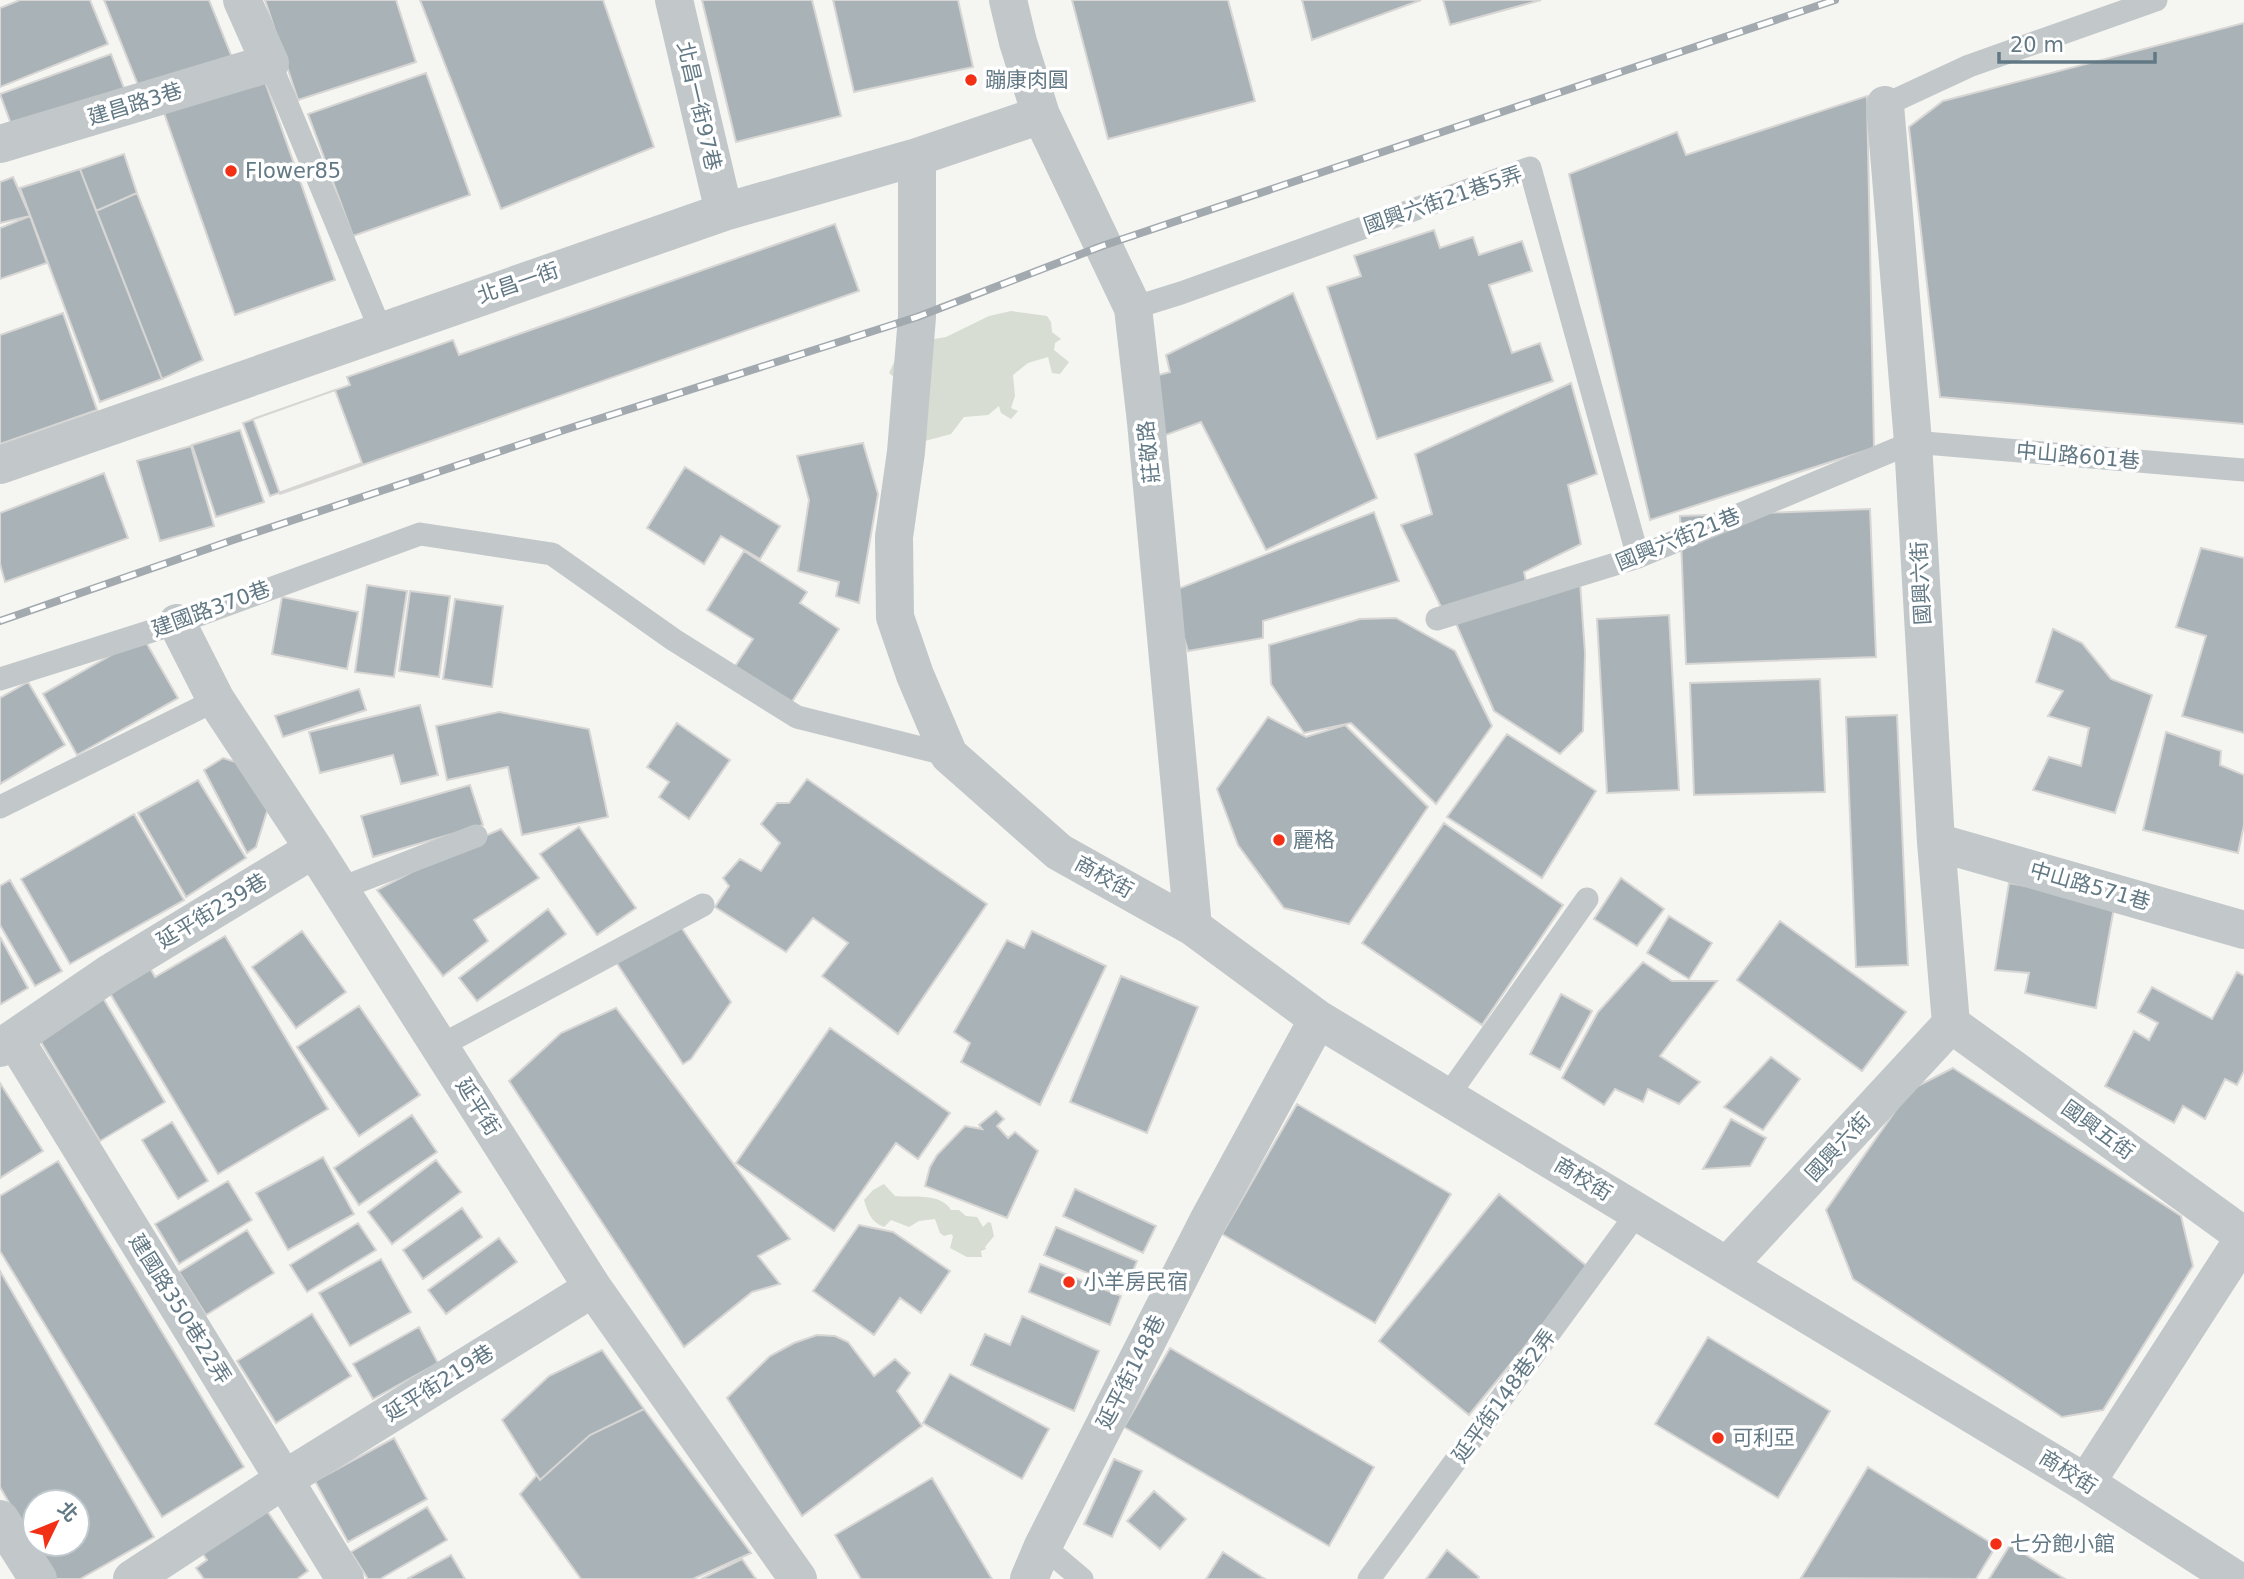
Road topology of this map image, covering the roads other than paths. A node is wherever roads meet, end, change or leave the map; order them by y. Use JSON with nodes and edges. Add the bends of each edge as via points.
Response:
{"nodes":[{"id":1,"x":242,"y":0,"type":"edge"},
{"id":2,"x":674,"y":0,"type":"edge"},
{"id":3,"x":1008,"y":0,"type":"edge"},
{"id":4,"x":2156,"y":0,"type":"edge"},
{"id":5,"x":270,"y":63,"type":"junction"},
{"id":6,"x":1885,"y":105,"type":"joint"},
{"id":7,"x":1041,"y":116,"type":"junction"},
{"id":8,"x":0,"y":144,"type":"edge"},
{"id":9,"x":917,"y":157,"type":"junction"},
{"id":10,"x":724,"y":212,"type":"junction"},
{"id":11,"x":1133,"y":308,"type":"junction"},
{"id":12,"x":381,"y":331,"type":"junction"},
{"id":13,"x":1913,"y":442,"type":"junction"},
{"id":14,"x":0,"y":465,"type":"edge"},
{"id":15,"x":2244,"y":470,"type":"edge"},
{"id":16,"x":1638,"y":557,"type":"junction"},
{"id":17,"x":1437,"y":619,"type":"dead end"},
{"id":18,"x":177,"y":623,"type":"junction"},
{"id":19,"x":0,"y":679,"type":"edge"},
{"id":20,"x":216,"y":700,"type":"junction"},
{"id":21,"x":948,"y":755,"type":"junction"},
{"id":22,"x":0,"y":807,"type":"edge"},
{"id":23,"x":476,"y":836,"type":"dead end"},
{"id":24,"x":1936,"y":842,"type":"junction"},
{"id":25,"x":314,"y":849,"type":"junction"},
{"id":26,"x":339,"y":889,"type":"junction"},
{"id":27,"x":1587,"y":899,"type":"dead end"},
{"id":28,"x":703,"y":905,"type":"dead end"},
{"id":29,"x":1193,"y":928,"type":"junction"},
{"id":30,"x":2244,"y":930,"type":"edge"},
{"id":31,"x":1318,"y":1019,"type":"junction"},
{"id":32,"x":1951,"y":1024,"type":"junction"},
{"id":33,"x":7,"y":1044,"type":"edge"},
{"id":34,"x":440,"y":1046,"type":"junction"},
{"id":35,"x":1447,"y":1097,"type":"junction"},
{"id":36,"x":1638,"y":1212,"type":"junction"},
{"id":37,"x":2244,"y":1237,"type":"edge"},
{"id":38,"x":1727,"y":1266,"type":"junction"},
{"id":39,"x":593,"y":1288,"type":"junction"},
{"id":40,"x":285,"y":1479,"type":"junction"},
{"id":41,"x":2086,"y":1483,"type":"junction"},
{"id":42,"x":0,"y":1519,"type":"edge"},
{"id":43,"x":1036,"y":1562,"type":"edge"},
{"id":44,"x":38,"y":1579,"type":"edge"},
{"id":45,"x":132,"y":1579,"type":"edge"},
{"id":46,"x":345,"y":1579,"type":"edge"},
{"id":47,"x":798,"y":1579,"type":"edge"},
{"id":48,"x":1082,"y":1579,"type":"edge"},
{"id":49,"x":1369,"y":1579,"type":"edge"},
{"id":50,"x":2235,"y":1579,"type":"edge"}],
"edges":[{"from":1,"to":5,"type":"street"},
{"from":2,"to":10,"type":"street","name":"北昌一街97巷"},
{"from":3,"to":7,"type":"street","name":"莊敬路"},
{"from":4,"to":6,"type":"lane","name":"國興六街","via":[[1969,66]]},
{"from":5,"to":8,"type":"street","name":"建昌路3巷"},
{"from":5,"to":12,"type":"lane"},
{"from":6,"to":13,"type":"street","name":"國興六街"},
{"from":7,"to":9,"type":"street","name":"北昌一街"},
{"from":7,"to":11,"type":"street","name":"莊敬路"},
{"from":9,"to":10,"type":"street","name":"北昌一街"},
{"from":9,"to":21,"type":"street","via":[[917,317],[894,537],[895,617]]},
{"from":10,"to":12,"type":"street","name":"北昌一街"},
{"from":11,"to":16,"type":"lane","name":"國興六街21巷5弄","via":[[1530,168]]},
{"from":11,"to":29,"type":"street","name":"莊敬路"},
{"from":12,"to":14,"type":"street","name":"北昌一街"},
{"from":13,"to":15,"type":"lane","name":"中山路601巷"},
{"from":13,"to":16,"type":"lane","name":"國興六街21巷"},
{"from":13,"to":24,"type":"street","name":"國興六街"},
{"from":16,"to":17,"type":"lane","name":"國興六街21巷"},
{"from":18,"to":19,"type":"lane","name":"建國路370巷"},
{"from":18,"to":20,"type":"street","name":"延平街"},
{"from":18,"to":21,"type":"lane","name":"建國路370巷","via":[[420,534],[552,554],[674,640],[797,717]]},
{"from":20,"to":22,"type":"lane"},
{"from":20,"to":25,"type":"street","name":"延平街"},
{"from":21,"to":29,"type":"street","name":"商校街","via":[[1059,852]]},
{"from":23,"to":26,"type":"lane"},
{"from":24,"to":30,"type":"street","name":"中山路571巷"},
{"from":24,"to":32,"type":"street","name":"國興六街"},
{"from":25,"to":26,"type":"street","name":"延平街"},
{"from":25,"to":33,"type":"street","name":"延平街239巷","via":[[110,973]]},
{"from":26,"to":34,"type":"street","name":"延平街"},
{"from":27,"to":35,"type":"lane"},
{"from":28,"to":34,"type":"lane"},
{"from":29,"to":31,"type":"street","name":"商校街"},
{"from":31,"to":35,"type":"street","name":"商校街"},
{"from":31,"to":43,"type":"street","name":"延平街148巷","via":[[1208,1221]]},
{"from":32,"to":37,"type":"street","name":"國興五街"},
{"from":32,"to":38,"type":"street","name":"國興六街"},
{"from":33,"to":40,"type":"street","name":"建國路350巷22弄"},
{"from":34,"to":39,"type":"street","name":"延平街"},
{"from":35,"to":36,"type":"street","name":"商校街"},
{"from":36,"to":38,"type":"street","name":"商校街"},
{"from":36,"to":49,"type":"lane","name":"延平街148巷2弄"},
{"from":37,"to":41,"type":"street"},
{"from":38,"to":41,"type":"street","name":"商校街"},
{"from":39,"to":40,"type":"street","name":"延平街219巷"},
{"from":39,"to":47,"type":"street","name":"延平街"},
{"from":40,"to":45,"type":"street","name":"延平街219巷"},
{"from":40,"to":46,"type":"street","name":"建國路350巷22弄"},
{"from":41,"to":50,"type":"street","name":"商校街"},
{"from":42,"to":44,"type":"street"},
{"from":43,"to":48,"type":"lane"}]}
